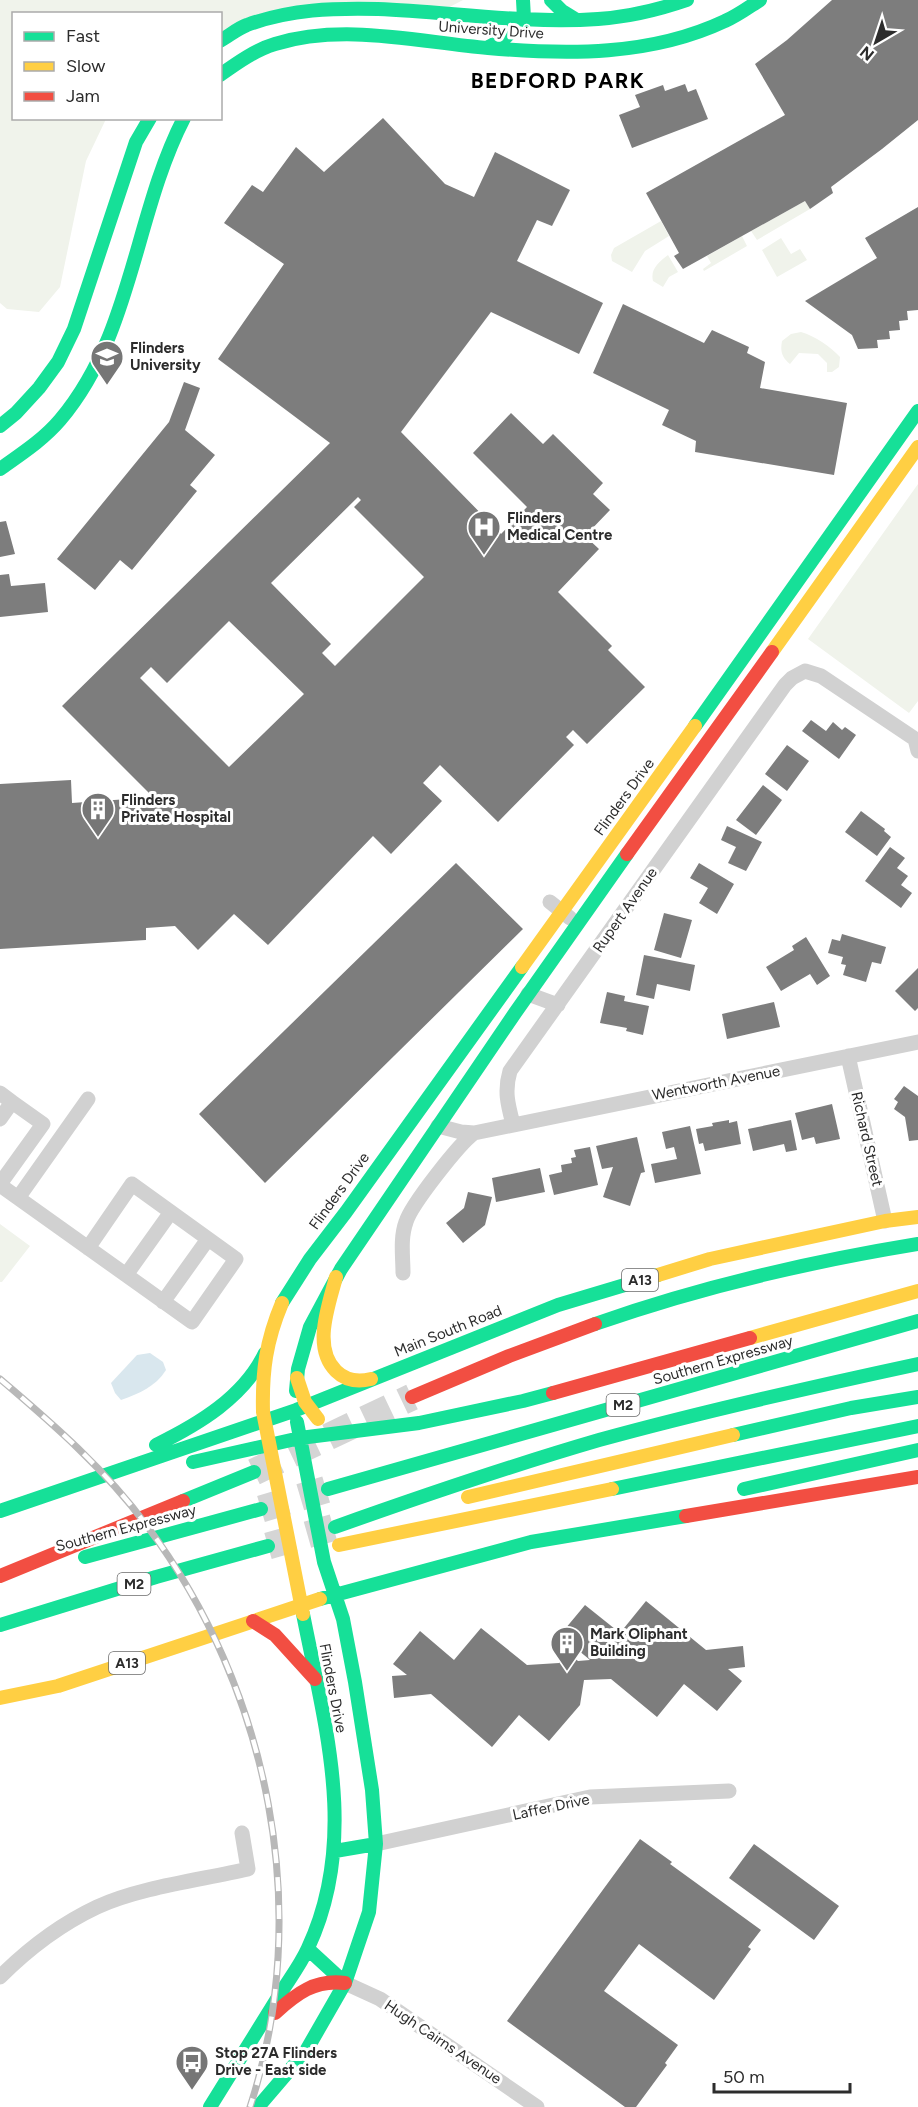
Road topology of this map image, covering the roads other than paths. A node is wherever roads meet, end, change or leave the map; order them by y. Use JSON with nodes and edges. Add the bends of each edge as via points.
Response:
{"nodes":[{"id":1,"x":524,"y":0,"type":"edge"},
{"id":2,"x":551,"y":0,"type":"edge"},
{"id":3,"x":687,"y":0,"type":"edge"},
{"id":4,"x":759,"y":0,"type":"edge"},
{"id":5,"x":468,"y":3,"type":"dead end"},
{"id":6,"x":440,"y":12,"type":"junction"},
{"id":7,"x":524,"y":18,"type":"junction"},
{"id":8,"x":575,"y":19,"type":"junction"},
{"id":9,"x":222,"y":40,"type":"edge"},
{"id":10,"x":662,"y":42,"type":"junction"},
{"id":11,"x":487,"y":48,"type":"junction"},
{"id":12,"x":222,"y":74,"type":"edge"},
{"id":13,"x":149,"y":120,"type":"edge"},
{"id":14,"x":183,"y":120,"type":"edge"},
{"id":15,"x":918,"y":411,"type":"edge"},
{"id":16,"x":0,"y":426,"type":"edge"},
{"id":17,"x":918,"y":447,"type":"edge"},
{"id":18,"x":0,"y":469,"type":"edge"},
{"id":19,"x":716,"y":696,"type":"junction"},
{"id":20,"x":733,"y":706,"type":"junction"},
{"id":21,"x":917,"y":742,"type":"edge"},
{"id":22,"x":550,"y":902,"type":"dead end"},
{"id":23,"x":562,"y":912,"type":"junction"},
{"id":24,"x":577,"y":923,"type":"junction"},
{"id":25,"x":528,"y":994,"type":"junction"},
{"id":26,"x":558,"y":1005,"type":"junction"},
{"id":27,"x":918,"y":1042,"type":"edge"},
{"id":28,"x":848,"y":1056,"type":"junction"},
{"id":29,"x":6,"y":1097,"type":"edge"},
{"id":30,"x":88,"y":1099,"type":"dead end"},
{"id":31,"x":0,"y":1119,"type":"edge"},
{"id":32,"x":513,"y":1124,"type":"junction"},
{"id":33,"x":438,"y":1126,"type":"junction"},
{"id":34,"x":474,"y":1132,"type":"junction"},
{"id":35,"x":0,"y":1185,"type":"edge"},
{"id":36,"x":18,"y":1198,"type":"junction"},
{"id":37,"x":171,"y":1212,"type":"junction"},
{"id":38,"x":918,"y":1217,"type":"edge"},
{"id":39,"x":885,"y":1221,"type":"junction"},
{"id":40,"x":208,"y":1239,"type":"junction"},
{"id":41,"x":918,"y":1244,"type":"edge"},
{"id":42,"x":88,"y":1248,"type":"junction"},
{"id":43,"x":323,"y":1267,"type":"junction"},
{"id":44,"x":403,"y":1273,"type":"dead end"},
{"id":45,"x":126,"y":1275,"type":"junction"},
{"id":46,"x":918,"y":1291,"type":"edge"},
{"id":47,"x":163,"y":1302,"type":"junction"},
{"id":48,"x":918,"y":1321,"type":"edge"},
{"id":49,"x":265,"y":1353,"type":"junction"},
{"id":50,"x":918,"y":1364,"type":"edge"},
{"id":51,"x":373,"y":1378,"type":"junction"},
{"id":52,"x":412,"y":1397,"type":"tunnel mouth"},
{"id":53,"x":918,"y":1397,"type":"edge"},
{"id":54,"x":302,"y":1408,"type":"junction"},
{"id":55,"x":264,"y":1421,"type":"junction"},
{"id":56,"x":918,"y":1426,"type":"edge"},
{"id":57,"x":352,"y":1432,"type":"junction"},
{"id":58,"x":295,"y":1438,"type":"junction"},
{"id":59,"x":269,"y":1446,"type":"junction"},
{"id":60,"x":918,"y":1450,"type":"edge"},
{"id":61,"x":254,"y":1472,"type":"tunnel mouth"},
{"id":62,"x":918,"y":1477,"type":"edge"},
{"id":63,"x":328,"y":1489,"type":"tunnel mouth"},
{"id":64,"x":732,"y":1491,"type":"dead end"},
{"id":65,"x":35,"y":1500,"type":"junction"},
{"id":66,"x":686,"y":1502,"type":"dead end"},
{"id":67,"x":261,"y":1509,"type":"tunnel mouth"},
{"id":68,"x":0,"y":1511,"type":"edge"},
{"id":69,"x":531,"y":1542,"type":"junction"},
{"id":70,"x":339,"y":1545,"type":"dead end"},
{"id":71,"x":269,"y":1552,"type":"tunnel mouth"},
{"id":72,"x":0,"y":1578,"type":"edge"},
{"id":73,"x":334,"y":1594,"type":"junction"},
{"id":74,"x":300,"y":1605,"type":"junction"},
{"id":75,"x":253,"y":1621,"type":"junction"},
{"id":76,"x":0,"y":1625,"type":"edge"},
{"id":77,"x":315,"y":1679,"type":"junction"},
{"id":78,"x":0,"y":1698,"type":"edge"},
{"id":79,"x":729,"y":1791,"type":"dead end"},
{"id":80,"x":242,"y":1833,"type":"dead end"},
{"id":81,"x":376,"y":1844,"type":"junction"},
{"id":82,"x":335,"y":1851,"type":"junction"},
{"id":83,"x":308,"y":1949,"type":"junction"},
{"id":84,"x":0,"y":1977,"type":"edge"},
{"id":85,"x":345,"y":1983,"type":"junction"},
{"id":86,"x":259,"y":2028,"type":"junction"},
{"id":87,"x":210,"y":2107,"type":"edge"},
{"id":88,"x":258,"y":2107,"type":"edge"},
{"id":89,"x":537,"y":2107,"type":"edge"}],
"edges":[{"from":1,"to":7,"type":"main road"},
{"from":2,"to":8,"type":"main road"},
{"from":3,"to":8,"type":"main road","name":"University Drive","via":[[640,14]]},
{"from":4,"to":10,"type":"main road","name":"University Drive","via":[[713,27]]},
{"from":5,"to":6,"type":"main road"},
{"from":6,"to":7,"type":"main road","name":"University Drive"},
{"from":6,"to":9,"type":"main road","name":"University Drive","via":[[304,10],[246,25]]},
{"from":7,"to":8,"type":"main road","name":"University Drive"},
{"from":7,"to":10,"type":"main road","via":[[541,36],[566,44]]},
{"from":7,"to":11,"type":"main road","via":[[506,37]]},
{"from":10,"to":11,"type":"main road","name":"University Drive","via":[[591,52]]},
{"from":11,"to":12,"type":"main road","name":"University Drive","via":[[326,34],[275,43]]},
{"from":13,"to":16,"type":"main road","via":[[136,142],[74,329],[39,388]]},
{"from":14,"to":18,"type":"main road","via":[[156,188],[104,349],[73,405],[55,428]]},
{"from":15,"to":19,"type":"main road","name":"Flinders Drive"},
{"from":17,"to":20,"type":"main road","name":"Flinders Drive"},
{"from":19,"to":20,"type":"street"},
{"from":19,"to":23,"type":"main road","name":"Flinders Drive"},
{"from":20,"to":24,"type":"main road","name":"Flinders Drive"},
{"from":21,"to":26,"type":"street","name":"Rupert Avenue","via":[[821,676],[805,671],[798,674],[785,685]]},
{"from":22,"to":23,"type":"street"},
{"from":23,"to":24,"type":"street"},
{"from":23,"to":43,"type":"main road","name":"Flinders Drive","via":[[345,1212]]},
{"from":24,"to":25,"type":"main road","name":"Flinders Drive"},
{"from":25,"to":26,"type":"street"},
{"from":25,"to":33,"type":"main road","name":"Flinders Drive"},
{"from":26,"to":32,"type":"street","name":"Rupert Avenue","via":[[510,1071],[506,1100]]},
{"from":27,"to":28,"type":"street","name":"Wentworth Avenue"},
{"from":28,"to":32,"type":"street","name":"Wentworth Avenue"},
{"from":28,"to":39,"type":"street","name":"Richard Street"},
{"from":29,"to":31,"type":"street"},
{"from":29,"to":35,"type":"street","via":[[43,1124]]},
{"from":30,"to":36,"type":"street"},
{"from":32,"to":34,"type":"street"},
{"from":33,"to":34,"type":"street"},
{"from":33,"to":43,"type":"main road","name":"Flinders Drive","via":[[400,1179]]},
{"from":34,"to":44,"type":"street","via":[[408,1217],[402,1240]]},
{"from":35,"to":36,"type":"street"},
{"from":36,"to":42,"type":"street"},
{"from":37,"to":40,"type":"street"},
{"from":37,"to":42,"type":"street","via":[[132,1184]]},
{"from":37,"to":45,"type":"street"},
{"from":38,"to":39,"type":"main road","name":"Main South Road","number":"A13"},
{"from":39,"to":51,"type":"main road","name":"Main South Road","number":"A13","via":[[710,1259],[558,1305]]},
{"from":40,"to":47,"type":"street"},
{"from":40,"to":47,"type":"street","via":[[236,1259],[192,1322]]},
{"from":41,"to":52,"type":"main road","via":[[809,1264],[700,1291],[519,1352]]},
{"from":42,"to":45,"type":"street"},
{"from":43,"to":49,"type":"main road","name":"Flinders Drive","via":[[283,1299]]},
{"from":43,"to":51,"type":"main road","via":[[325,1356],[335,1371],[348,1379]]},
{"from":43,"to":54,"type":"main road","name":"Flinders Drive","via":[[297,1378]]},
{"from":45,"to":47,"type":"street"},
{"from":46,"to":57,"type":"main road","via":[[524,1401],[419,1423]]},
{"from":48,"to":63,"type":"main road","name":"Southern Expressway","number":"M2"},
{"from":49,"to":55,"type":"main road","name":"Flinders Drive"},
{"from":49,"to":65,"type":"main road","via":[[257,1371],[243,1387],[192,1425]]},
{"from":50,"to":53,"type":"main road","number":"M2","via":[[662,1424],[496,1471],[335,1527],[851,1408]]},
{"from":51,"to":54,"type":"main road","name":"Main South Road","number":"A13"},
{"from":54,"to":55,"type":"main road","name":"Main South Road","number":"A13"},
{"from":54,"to":57,"type":"main road","via":[[336,1430]]},
{"from":54,"to":58,"type":"main road","name":"Flinders Drive"},
{"from":55,"to":59,"type":"main road","name":"Flinders Drive"},
{"from":55,"to":65,"type":"main road","name":"Main South Road","number":"A13"},
{"from":56,"to":70,"type":"main road"},
{"from":57,"to":58,"type":"main road"},
{"from":58,"to":59,"type":"main road"},
{"from":58,"to":73,"type":"main road","name":"Flinders Drive"},
{"from":59,"to":65,"type":"main road"},
{"from":59,"to":74,"type":"main road","name":"Flinders Drive"},
{"from":60,"to":64,"type":"main road"},
{"from":61,"to":72,"type":"main road"},
{"from":62,"to":69,"type":"main road","number":"A13"},
{"from":65,"to":68,"type":"main road","name":"Main South Road","number":"A13"},
{"from":66,"to":69,"type":"main road"},
{"from":67,"to":72,"type":"main road","name":"Southern Expressway"},
{"from":69,"to":73,"type":"main road","number":"A13"},
{"from":71,"to":76,"type":"main road","number":"M2","via":[[156,1577]]},
{"from":73,"to":74,"type":"main road","number":"A13"},
{"from":73,"to":81,"type":"main road","name":"Flinders Drive","via":[[355,1682]]},
{"from":74,"to":75,"type":"main road","number":"A13"},
{"from":74,"to":77,"type":"main road","name":"Flinders Drive"},
{"from":75,"to":77,"type":"main road","via":[[275,1635]]},
{"from":75,"to":78,"type":"main road","number":"A13","via":[[58,1686]]},
{"from":77,"to":82,"type":"main road","name":"Flinders Drive","via":[[335,1792]]},
{"from":79,"to":81,"type":"street","name":"Laffer Drive","via":[[590,1797]]},
{"from":80,"to":84,"type":"street","via":[[248,1869],[98,1907],[50,1935]]},
{"from":81,"to":82,"type":"main road"},
{"from":81,"to":85,"type":"main road","name":"Flinders Drive","via":[[369,1912]]},
{"from":82,"to":83,"type":"main road","name":"Flinders Drive","via":[[326,1899]]},
{"from":83,"to":85,"type":"main road"},
{"from":83,"to":86,"type":"main road","name":"Flinders Drive"},
{"from":85,"to":86,"type":"main road","via":[[322,1982],[306,1988]]},
{"from":85,"to":88,"type":"main road","name":"Flinders Drive","via":[[306,2051]]},
{"from":85,"to":89,"type":"street","name":"Hugh Cairns Avenue","via":[[380,1999]]},
{"from":86,"to":87,"type":"main road","name":"Flinders Drive"}]}
